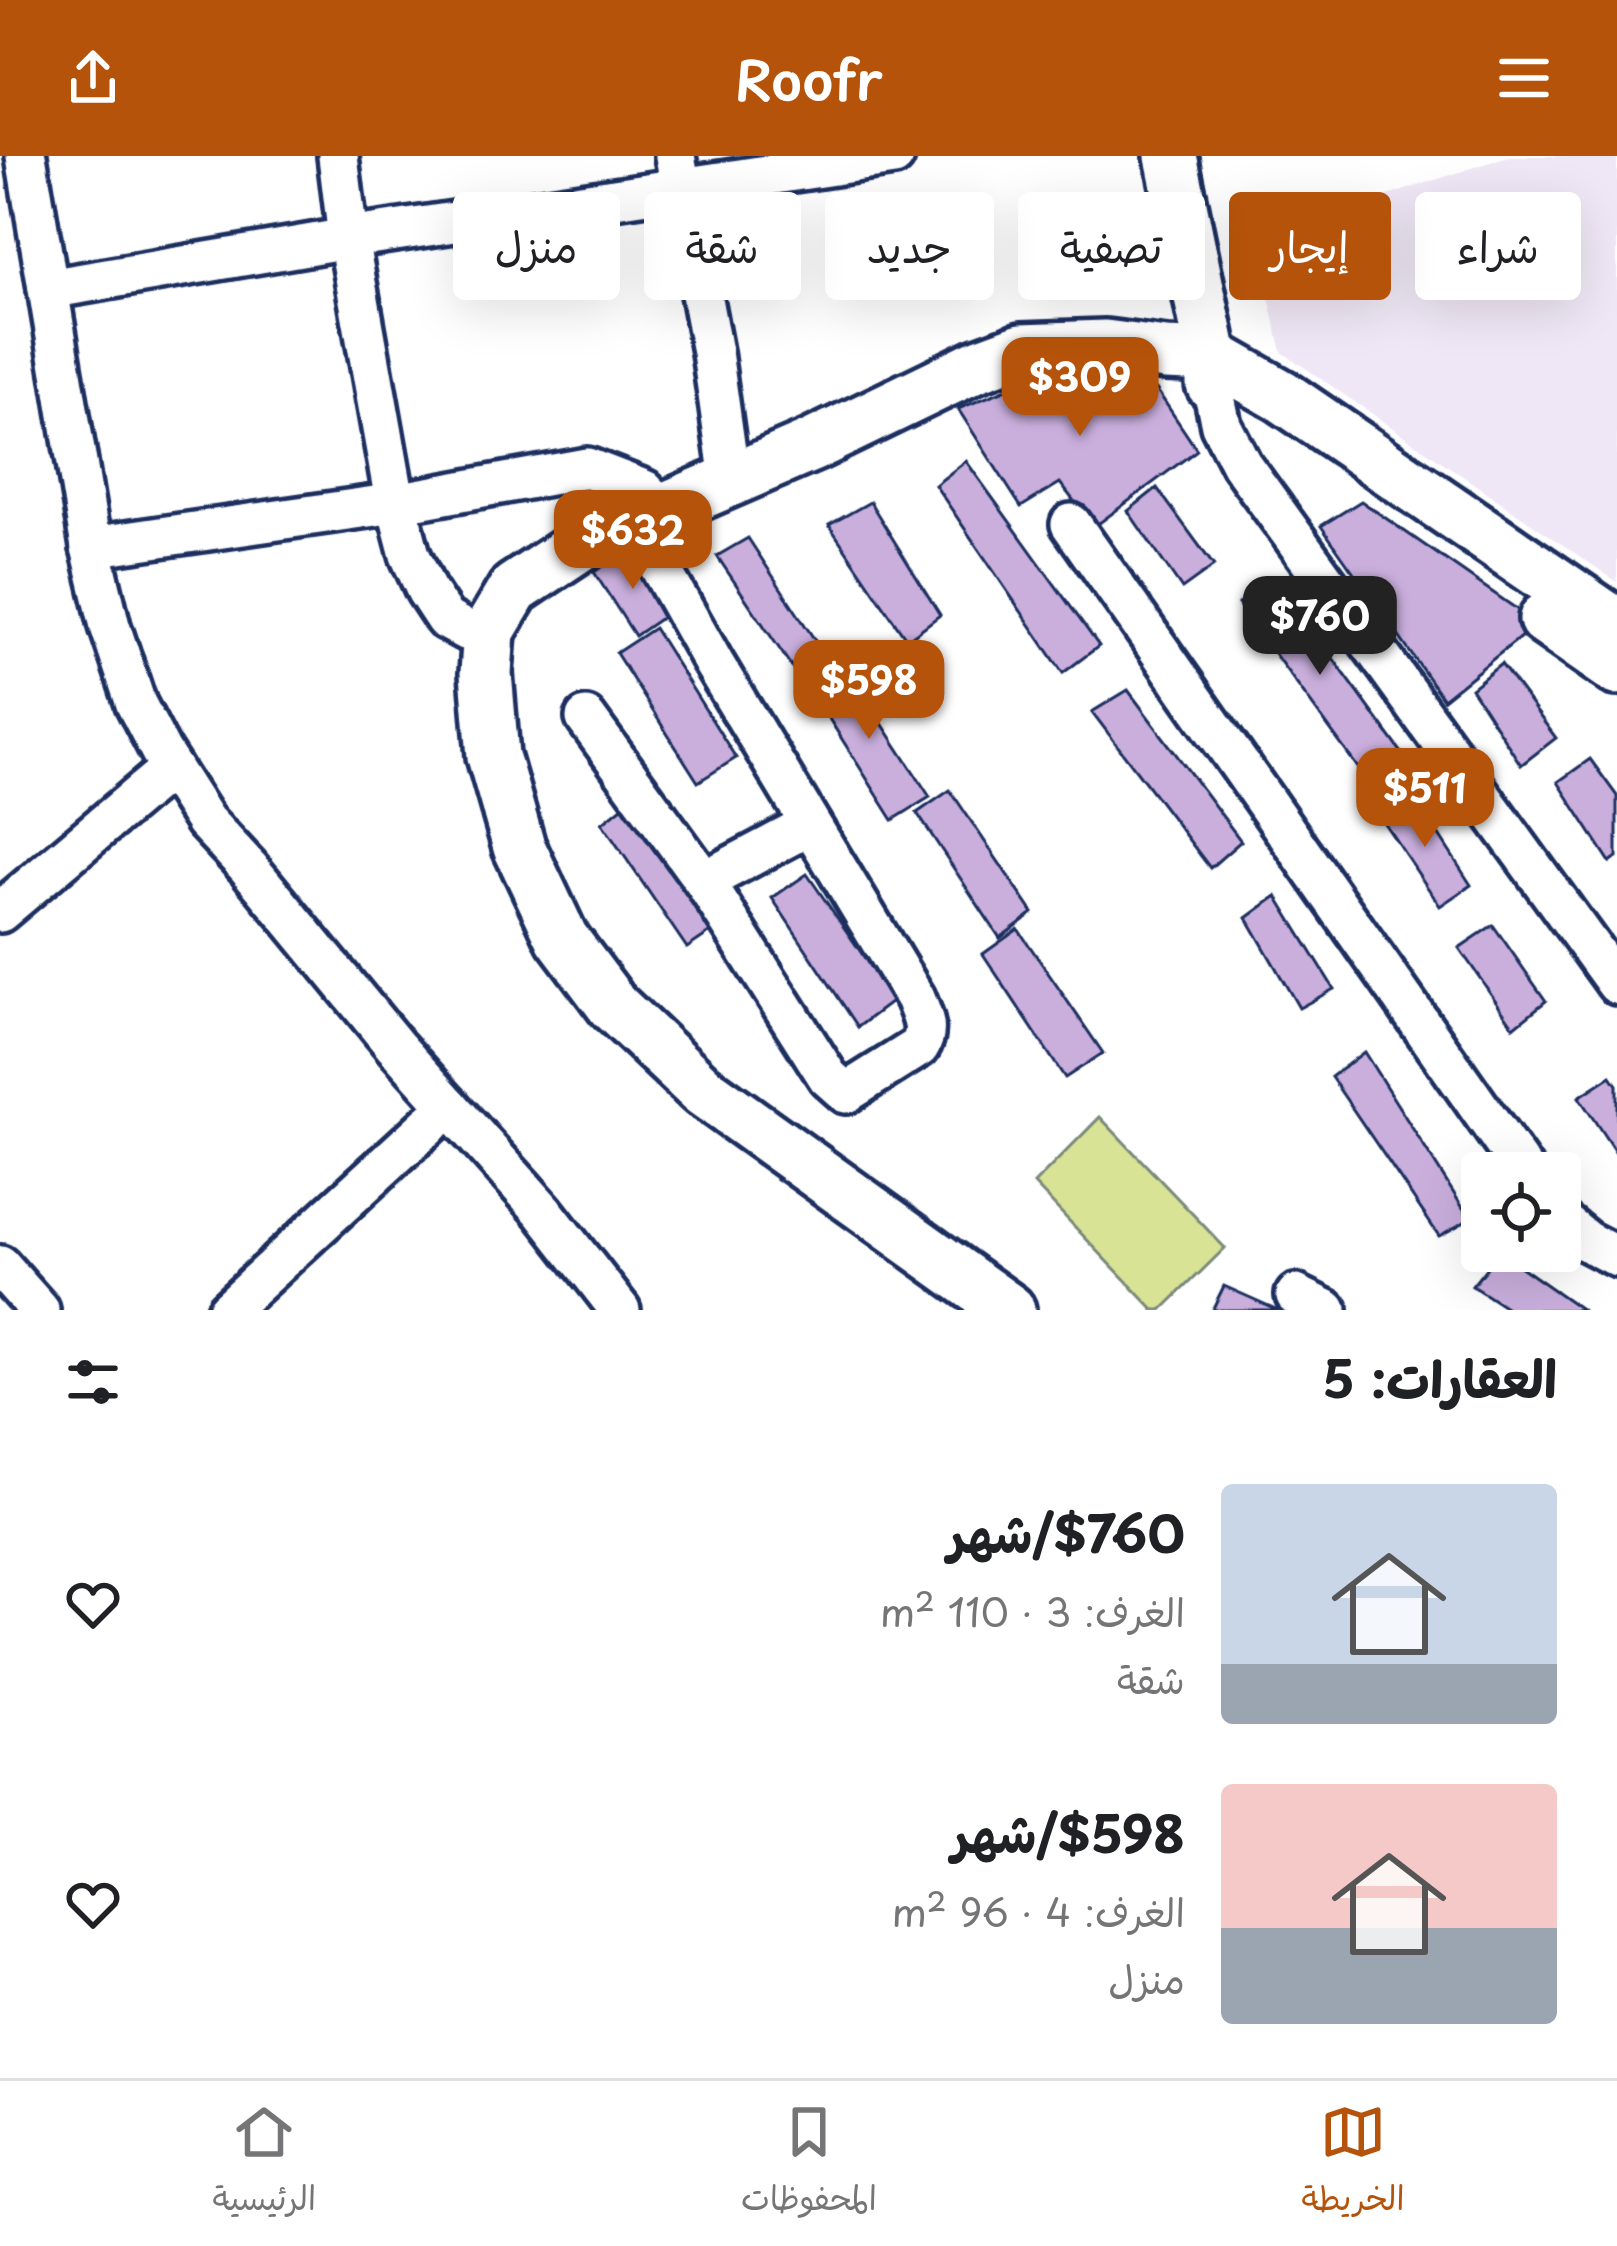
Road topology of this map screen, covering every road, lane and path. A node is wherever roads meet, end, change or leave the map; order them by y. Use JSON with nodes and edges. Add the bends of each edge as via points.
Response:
{"nodes":[{"id":1,"x":26,"y":156,"type":"edge"},
{"id":2,"x":338,"y":156,"type":"edge"},
{"id":3,"x":894,"y":156,"type":"edge"},
{"id":4,"x":1172,"y":156,"type":"edge"},
{"id":5,"x":678,"y":172,"type":"edge"},
{"id":6,"x":348,"y":238,"type":"junction"},
{"id":7,"x":48,"y":290,"type":"junction"},
{"id":8,"x":1197,"y":365,"type":"junction"},
{"id":9,"x":730,"y":480,"type":"junction"},
{"id":10,"x":396,"y":502,"type":"junction"},
{"id":11,"x":649,"y":515,"type":"junction"},
{"id":12,"x":1071,"y":524,"type":"dead end"},
{"id":13,"x":91,"y":547,"type":"junction"},
{"id":14,"x":1617,"y":626,"type":"edge"},
{"id":15,"x":488,"y":636,"type":"junction"},
{"id":16,"x":1617,"y":669,"type":"edge"},
{"id":17,"x":586,"y":718,"type":"dead end"},
{"id":18,"x":171,"y":768,"type":"junction"},
{"id":19,"x":810,"y":825,"type":"junction"},
{"id":20,"x":704,"y":881,"type":"junction"},
{"id":21,"x":0,"y":912,"type":"edge"},
{"id":22,"x":1617,"y":984,"type":"edge"},
{"id":23,"x":449,"y":1106,"type":"junction"},
{"id":24,"x":1510,"y":1152,"type":"edge"},
{"id":25,"x":1581,"y":1237,"type":"edge"},
{"id":26,"x":1617,"y":1257,"type":"edge"},
{"id":27,"x":0,"y":1266,"type":"edge"},
{"id":28,"x":39,"y":1310,"type":"edge"},
{"id":29,"x":227,"y":1310,"type":"edge"},
{"id":30,"x":620,"y":1310,"type":"edge"},
{"id":31,"x":1009,"y":1310,"type":"edge"}],
"edges":[{"from":1,"to":7,"type":"street"},
{"from":2,"to":6,"type":"street"},
{"from":3,"to":5,"type":"street"},
{"from":4,"to":8,"type":"main road"},
{"from":5,"to":6,"type":"street"},
{"from":5,"to":9,"type":"street"},
{"from":6,"to":7,"type":"street"},
{"from":6,"to":10,"type":"street"},
{"from":7,"to":13,"type":"street"},
{"from":8,"to":9,"type":"main road","via":[[1106,346],[1022,349]]},
{"from":8,"to":14,"type":"main road","via":[[1282,396]]},
{"from":8,"to":16,"type":"main road","via":[[1249,412]]},
{"from":8,"to":22,"type":"street","via":[[1241,464]]},
{"from":9,"to":11,"type":"main road"},
{"from":10,"to":11,"type":"street","via":[[586,469],[644,490]]},
{"from":10,"to":13,"type":"street"},
{"from":10,"to":15,"type":"street","via":[[410,555],[445,619]]},
{"from":11,"to":15,"type":"main road","via":[[580,544],[514,589]]},
{"from":11,"to":19,"type":"street","via":[[714,664]]},
{"from":12,"to":24,"type":"street"},
{"from":13,"to":18,"type":"street","via":[[136,704]]},
{"from":15,"to":31,"type":"main road","via":[[493,756],[519,847],[562,938],[613,1006],[702,1090]]},
{"from":17,"to":20,"type":"street"},
{"from":18,"to":21,"type":"street"},
{"from":18,"to":23,"type":"street","via":[[205,821]]},
{"from":19,"to":20,"type":"street"},
{"from":19,"to":20,"type":"street","via":[[924,1018],[919,1047],[846,1093],[828,1077]]},
{"from":23,"to":29,"type":"street"},
{"from":23,"to":30,"type":"street"},
{"from":25,"to":26,"type":"street"},
{"from":27,"to":28,"type":"street"}]}
